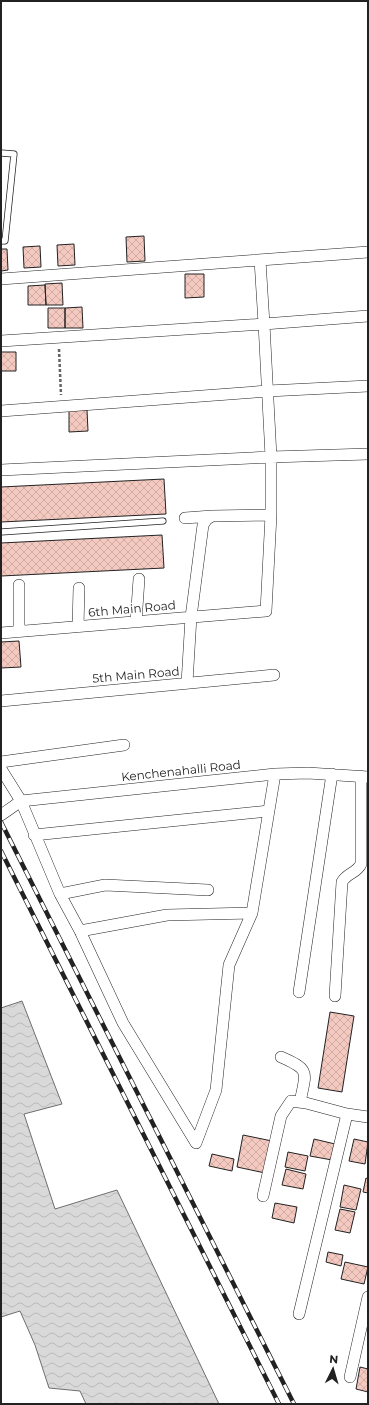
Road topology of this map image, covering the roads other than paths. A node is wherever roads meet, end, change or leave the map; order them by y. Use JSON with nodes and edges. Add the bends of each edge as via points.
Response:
{"nodes":[{"id":1,"x":1,"y":152,"type":"edge"},
{"id":2,"x":1,"y":241,"type":"edge"},
{"id":3,"x":368,"y":252,"type":"edge"},
{"id":4,"x":260,"y":260,"type":"junction"},
{"id":5,"x":1,"y":279,"type":"edge"},
{"id":6,"x":368,"y":316,"type":"edge"},
{"id":7,"x":264,"y":324,"type":"junction"},
{"id":8,"x":1,"y":341,"type":"edge"},
{"id":9,"x":368,"y":386,"type":"edge"},
{"id":10,"x":268,"y":391,"type":"junction"},
{"id":11,"x":1,"y":411,"type":"edge"},
{"id":12,"x":368,"y":454,"type":"edge"},
{"id":13,"x":271,"y":457,"type":"junction"},
{"id":14,"x":1,"y":470,"type":"edge"},
{"id":15,"x":212,"y":516,"type":"junction"},
{"id":16,"x":271,"y":516,"type":"junction"},
{"id":17,"x":185,"y":518,"type":"dead end"},
{"id":18,"x":163,"y":521,"type":"dead end"},
{"id":19,"x":1,"y":532,"type":"edge"},
{"id":20,"x":139,"y":579,"type":"dead end"},
{"id":21,"x":19,"y":585,"type":"dead end"},
{"id":22,"x":79,"y":588,"type":"dead end"},
{"id":23,"x":191,"y":617,"type":"junction"},
{"id":24,"x":136,"y":622,"type":"junction"},
{"id":25,"x":78,"y":627,"type":"junction"},
{"id":26,"x":19,"y":632,"type":"junction"},
{"id":27,"x":1,"y":633,"type":"edge"},
{"id":28,"x":274,"y":675,"type":"dead end"},
{"id":29,"x":187,"y":684,"type":"junction"},
{"id":30,"x":1,"y":701,"type":"edge"},
{"id":31,"x":124,"y":745,"type":"dead end"},
{"id":32,"x":1,"y":762,"type":"edge"},
{"id":33,"x":1,"y":769,"type":"edge"},
{"id":34,"x":275,"y":774,"type":"junction"},
{"id":35,"x":332,"y":774,"type":"junction"},
{"id":36,"x":364,"y":776,"type":"edge"},
{"id":37,"x":21,"y":801,"type":"junction"},
{"id":38,"x":269,"y":812,"type":"junction"},
{"id":39,"x":1,"y":815,"type":"edge"},
{"id":40,"x":34,"y":835,"type":"junction"},
{"id":41,"x":208,"y":890,"type":"dead end"},
{"id":42,"x":60,"y":894,"type":"junction"},
{"id":43,"x":252,"y":913,"type":"junction"},
{"id":44,"x":80,"y":931,"type":"junction"},
{"id":45,"x":299,"y":992,"type":"dead end"},
{"id":46,"x":335,"y":996,"type":"dead end"},
{"id":47,"x":281,"y":1057,"type":"dead end"},
{"id":48,"x":300,"y":1102,"type":"junction"},
{"id":49,"x":347,"y":1114,"type":"junction"},
{"id":50,"x":368,"y":1117,"type":"edge"},
{"id":51,"x":263,"y":1196,"type":"dead end"},
{"id":52,"x":368,"y":1296,"type":"edge"},
{"id":53,"x":299,"y":1314,"type":"dead end"},
{"id":54,"x":350,"y":1377,"type":"dead end"}],
"edges":[{"from":1,"to":2,"type":"lane","via":[[14,154],[5,241]]},
{"from":3,"to":4,"type":"street"},
{"from":4,"to":5,"type":"street"},
{"from":4,"to":7,"type":"street"},
{"from":6,"to":7,"type":"street"},
{"from":7,"to":8,"type":"street"},
{"from":7,"to":10,"type":"street"},
{"from":9,"to":10,"type":"street"},
{"from":10,"to":11,"type":"street"},
{"from":10,"to":13,"type":"street"},
{"from":12,"to":13,"type":"street"},
{"from":13,"to":14,"type":"street"},
{"from":13,"to":16,"type":"street"},
{"from":15,"to":16,"type":"street"},
{"from":15,"to":17,"type":"street"},
{"from":15,"to":23,"type":"street","via":[[207,518],[203,525]]},
{"from":16,"to":23,"type":"street","name":"6th Main Road","via":[[266,611]]},
{"from":18,"to":19,"type":"lane"},
{"from":20,"to":24,"type":"street"},
{"from":21,"to":26,"type":"street"},
{"from":22,"to":25,"type":"street"},
{"from":23,"to":24,"type":"street","name":"6th Main Road"},
{"from":23,"to":29,"type":"street"},
{"from":24,"to":25,"type":"street","name":"6th Main Road"},
{"from":25,"to":26,"type":"street","name":"6th Main Road"},
{"from":26,"to":27,"type":"street","name":"6th Main Road"},
{"from":28,"to":29,"type":"street","name":"5th Main Road"},
{"from":29,"to":30,"type":"street","name":"5th Main Road"},
{"from":31,"to":32,"type":"street"},
{"from":33,"to":37,"type":"street"},
{"from":34,"to":35,"type":"street","name":"Kenchenahalli Road"},
{"from":34,"to":37,"type":"street","name":"Kenchenahalli Road"},
{"from":34,"to":38,"type":"street"},
{"from":35,"to":36,"type":"street","name":"Kenchenahalli Road"},
{"from":35,"to":45,"type":"street"},
{"from":36,"to":46,"type":"street","via":[[361,864],[359,869],[345,876],[342,882]]},
{"from":37,"to":39,"type":"street","name":"Kenchenahalli Road"},
{"from":37,"to":40,"type":"street"},
{"from":38,"to":40,"type":"street"},
{"from":38,"to":43,"type":"street"},
{"from":40,"to":42,"type":"street"},
{"from":41,"to":42,"type":"street","via":[[106,885]]},
{"from":42,"to":44,"type":"street"},
{"from":43,"to":44,"type":"street","via":[[167,915]]},
{"from":43,"to":44,"type":"street","via":[[229,965],[216,1090],[196,1143],[123,1023]]},
{"from":47,"to":48,"type":"street","via":[[303,1069],[305,1075]]},
{"from":48,"to":49,"type":"street"},
{"from":48,"to":51,"type":"street","via":[[291,1101],[281,1116]]},
{"from":49,"to":50,"type":"street"},
{"from":49,"to":53,"type":"street"},
{"from":52,"to":54,"type":"street"}]}
